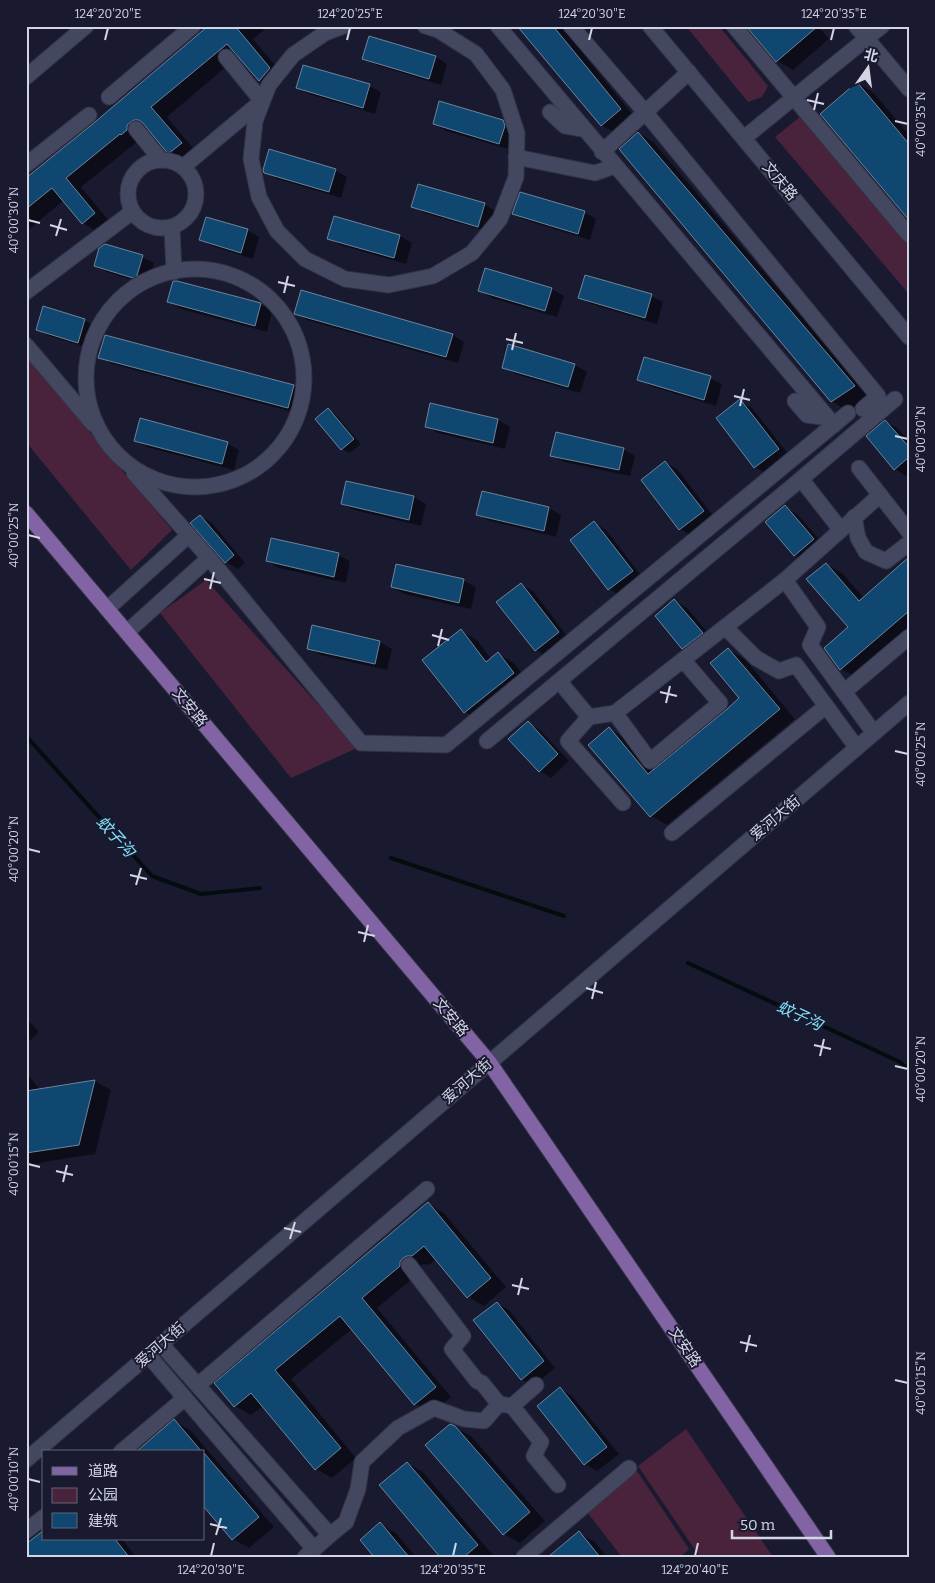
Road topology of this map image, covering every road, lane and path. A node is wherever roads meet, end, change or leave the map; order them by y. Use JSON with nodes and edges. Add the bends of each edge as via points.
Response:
{"nodes":[{"id":1,"x":86,"y":26,"type":"edge"},
{"id":2,"x":193,"y":26,"type":"edge"},
{"id":3,"x":344,"y":26,"type":"edge"},
{"id":4,"x":425,"y":26,"type":"edge"},
{"id":5,"x":498,"y":26,"type":"edge"},
{"id":6,"x":571,"y":26,"type":"edge"},
{"id":7,"x":650,"y":26,"type":"edge"},
{"id":8,"x":734,"y":26,"type":"edge"},
{"id":9,"x":856,"y":26,"type":"edge"},
{"id":10,"x":882,"y":26,"type":"edge"},
{"id":11,"x":867,"y":39,"type":"junction"},
{"id":12,"x":226,"y":57,"type":"dead end"},
{"id":13,"x":689,"y":72,"type":"junction"},
{"id":14,"x":26,"y":77,"type":"edge"},
{"id":15,"x":909,"y":89,"type":"edge"},
{"id":16,"x":109,"y":97,"type":"dead end"},
{"id":17,"x":794,"y":98,"type":"junction"},
{"id":18,"x":262,"y":101,"type":"junction"},
{"id":19,"x":550,"y":112,"type":"dead end"},
{"id":20,"x":646,"y":112,"type":"junction"},
{"id":21,"x":89,"y":114,"type":"dead end"},
{"id":22,"x":136,"y":129,"type":"dead end"},
{"id":23,"x":583,"y":129,"type":"junction"},
{"id":24,"x":744,"y":138,"type":"junction"},
{"id":25,"x":602,"y":152,"type":"junction"},
{"id":26,"x":516,"y":157,"type":"junction"},
{"id":27,"x":161,"y":160,"type":"junction"},
{"id":28,"x":26,"y":165,"type":"edge"},
{"id":29,"x":615,"y":166,"type":"junction"},
{"id":30,"x":183,"y":167,"type":"junction"},
{"id":31,"x":132,"y":212,"type":"junction"},
{"id":32,"x":172,"y":227,"type":"junction"},
{"id":33,"x":909,"y":235,"type":"edge"},
{"id":34,"x":174,"y":272,"type":"junction"},
{"id":35,"x":26,"y":292,"type":"edge"},
{"id":36,"x":909,"y":337,"type":"edge"},
{"id":37,"x":26,"y":345,"type":"edge"},
{"id":38,"x":895,"y":399,"type":"dead end"},
{"id":39,"x":795,"y":401,"type":"dead end"},
{"id":40,"x":831,"y":421,"type":"junction"},
{"id":41,"x":98,"y":429,"type":"junction"},
{"id":42,"x":121,"y":459,"type":"junction"},
{"id":43,"x":859,"y":468,"type":"dead end"},
{"id":44,"x":801,"y":479,"type":"junction"},
{"id":45,"x":880,"y":495,"type":"junction"},
{"id":46,"x":26,"y":512,"type":"edge"},
{"id":47,"x":854,"y":517,"type":"junction"},
{"id":48,"x":841,"y":530,"type":"junction"},
{"id":49,"x":909,"y":532,"type":"edge"},
{"id":50,"x":189,"y":535,"type":"junction"},
{"id":51,"x":909,"y":543,"type":"edge"},
{"id":52,"x":210,"y":558,"type":"junction"},
{"id":53,"x":785,"y":580,"type":"junction"},
{"id":54,"x":107,"y":609,"type":"junction"},
{"id":55,"x":725,"y":627,"type":"junction"},
{"id":56,"x":127,"y":632,"type":"junction"},
{"id":57,"x":909,"y":637,"type":"edge"},
{"id":58,"x":683,"y":660,"type":"junction"},
{"id":59,"x":559,"y":681,"type":"junction"},
{"id":60,"x":844,"y":692,"type":"junction"},
{"id":61,"x":909,"y":703,"type":"edge"},
{"id":62,"x":826,"y":706,"type":"junction"},
{"id":63,"x":615,"y":714,"type":"junction"},
{"id":64,"x":589,"y":717,"type":"junction"},
{"id":65,"x":874,"y":732,"type":"junction"},
{"id":66,"x":487,"y":741,"type":"dead end"},
{"id":67,"x":857,"y":748,"type":"junction"},
{"id":68,"x":623,"y":803,"type":"dead end"},
{"id":69,"x":672,"y":833,"type":"dead end"},
{"id":70,"x":489,"y":1062,"type":"junction"},
{"id":71,"x":428,"y":1189,"type":"dead end"},
{"id":72,"x":409,"y":1265,"type":"dead end"},
{"id":73,"x":161,"y":1344,"type":"junction"},
{"id":74,"x":148,"y":1355,"type":"junction"},
{"id":75,"x":198,"y":1385,"type":"junction"},
{"id":76,"x":536,"y":1385,"type":"dead end"},
{"id":77,"x":185,"y":1398,"type":"junction"},
{"id":78,"x":505,"y":1405,"type":"junction"},
{"id":79,"x":123,"y":1450,"type":"edge"},
{"id":80,"x":26,"y":1460,"type":"edge"},
{"id":81,"x":629,"y":1468,"type":"dead end"},
{"id":82,"x":558,"y":1484,"type":"dead end"},
{"id":83,"x":42,"y":1519,"type":"edge"},
{"id":84,"x":26,"y":1532,"type":"edge"},
{"id":85,"x":330,"y":1535,"type":"junction"},
{"id":86,"x":310,"y":1553,"type":"edge"},
{"id":87,"x":524,"y":1557,"type":"edge"},
{"id":88,"x":828,"y":1557,"type":"edge"}],
"edges":[{"from":1,"to":14,"type":"street"},
{"from":2,"to":16,"type":"street"},
{"from":3,"to":18,"type":"street","via":[[325,32],[293,55],[269,85]]},
{"from":4,"to":26,"type":"street","via":[[438,30],[476,54],[503,90],[517,132]]},
{"from":5,"to":23,"type":"street"},
{"from":6,"to":20,"type":"street"},
{"from":7,"to":13,"type":"street","name":"文庆路"},
{"from":8,"to":17,"type":"street"},
{"from":9,"to":11,"type":"street"},
{"from":10,"to":11,"type":"street"},
{"from":11,"to":15,"type":"street"},
{"from":11,"to":17,"type":"street"},
{"from":12,"to":18,"type":"street"},
{"from":13,"to":20,"type":"street"},
{"from":13,"to":24,"type":"street","name":"文庆路"},
{"from":17,"to":24,"type":"street"},
{"from":17,"to":33,"type":"street"},
{"from":18,"to":26,"type":"street","via":[[255,121],[251,159],[259,197],[277,231],[305,259],[345,279],[389,285],[424,278],[472,253],[500,219],[516,177]]},
{"from":18,"to":30,"type":"street"},
{"from":19,"to":23,"type":"street","via":[[565,126]]},
{"from":20,"to":25,"type":"street"},
{"from":20,"to":40,"type":"street","via":[[878,396],[856,411]]},
{"from":21,"to":28,"type":"street"},
{"from":22,"to":27,"type":"street"},
{"from":23,"to":25,"type":"street"},
{"from":24,"to":36,"type":"street","name":"文庆路"},
{"from":25,"to":29,"type":"street"},
{"from":26,"to":29,"type":"street","via":[[596,173]]},
{"from":27,"to":30,"type":"street","via":[[173,161]]},
{"from":27,"to":31,"type":"street","via":[[139,168],[131,178],[128,201]]},
{"from":29,"to":40,"type":"street"},
{"from":30,"to":32,"type":"street","via":[[195,184],[195,206],[190,215]]},
{"from":31,"to":32,"type":"street","via":[[151,227]]},
{"from":31,"to":35,"type":"street"},
{"from":32,"to":34,"type":"street"},
{"from":34,"to":41,"type":"street","via":[[150,278],[121,297],[100,323],[88,355],[86,393]]},
{"from":34,"to":42,"type":"street","via":[[183,269],[217,271],[249,283],[276,304],[295,332],[304,365],[302,403],[287,437],[262,465],[228,482],[190,487],[153,479]]},
{"from":37,"to":41,"type":"street"},
{"from":38,"to":44,"type":"street"},
{"from":39,"to":40,"type":"street","via":[[807,415]]},
{"from":40,"to":52,"type":"street","via":[[446,745],[361,743]]},
{"from":41,"to":42,"type":"street"},
{"from":42,"to":50,"type":"street"},
{"from":43,"to":45,"type":"street"},
{"from":44,"to":48,"type":"street"},
{"from":44,"to":59,"type":"street"},
{"from":45,"to":47,"type":"street"},
{"from":45,"to":49,"type":"street"},
{"from":46,"to":54,"type":"main road","name":"文安路"},
{"from":47,"to":48,"type":"street"},
{"from":47,"to":51,"type":"street","via":[[858,538],[866,552],[886,561]]},
{"from":48,"to":53,"type":"street"},
{"from":50,"to":52,"type":"street"},
{"from":50,"to":54,"type":"street"},
{"from":52,"to":56,"type":"street"},
{"from":53,"to":55,"type":"street"},
{"from":53,"to":60,"type":"street","via":[[818,627],[810,645]]},
{"from":54,"to":56,"type":"main road","name":"文安路"},
{"from":55,"to":58,"type":"street"},
{"from":55,"to":62,"type":"street","via":[[756,658],[779,671],[796,665]]},
{"from":56,"to":70,"type":"main road","name":"文安路"},
{"from":57,"to":60,"type":"street"},
{"from":58,"to":63,"type":"street"},
{"from":58,"to":63,"type":"street","via":[[720,704],[650,761]]},
{"from":59,"to":64,"type":"street"},
{"from":59,"to":66,"type":"street"},
{"from":60,"to":65,"type":"street"},
{"from":61,"to":65,"type":"street","name":"爱河大街"},
{"from":62,"to":67,"type":"street"},
{"from":62,"to":69,"type":"street"},
{"from":63,"to":64,"type":"street"},
{"from":64,"to":68,"type":"street","via":[[568,741]]},
{"from":65,"to":67,"type":"street","name":"爱河大街"},
{"from":67,"to":70,"type":"street","name":"爱河大街"},
{"from":70,"to":73,"type":"street","name":"爱河大街"},
{"from":70,"to":88,"type":"main road","name":"文安路"},
{"from":71,"to":75,"type":"street"},
{"from":72,"to":78,"type":"street","via":[[464,1336],[452,1349],[476,1381]]},
{"from":73,"to":74,"type":"street","name":"爱河大街"},
{"from":73,"to":75,"type":"street"},
{"from":74,"to":77,"type":"street"},
{"from":74,"to":80,"type":"street","name":"爱河大街"},
{"from":75,"to":85,"type":"street"},
{"from":76,"to":78,"type":"street"},
{"from":77,"to":79,"type":"street"},
{"from":77,"to":86,"type":"street"},
{"from":78,"to":82,"type":"street","via":[[541,1442],[534,1456]]},
{"from":78,"to":85,"type":"street","via":[[484,1421],[464,1419],[434,1408],[398,1428],[362,1462],[358,1489],[346,1522]]},
{"from":81,"to":87,"type":"street"},
{"from":83,"to":84,"type":"street"},
{"from":85,"to":86,"type":"street"}]}
